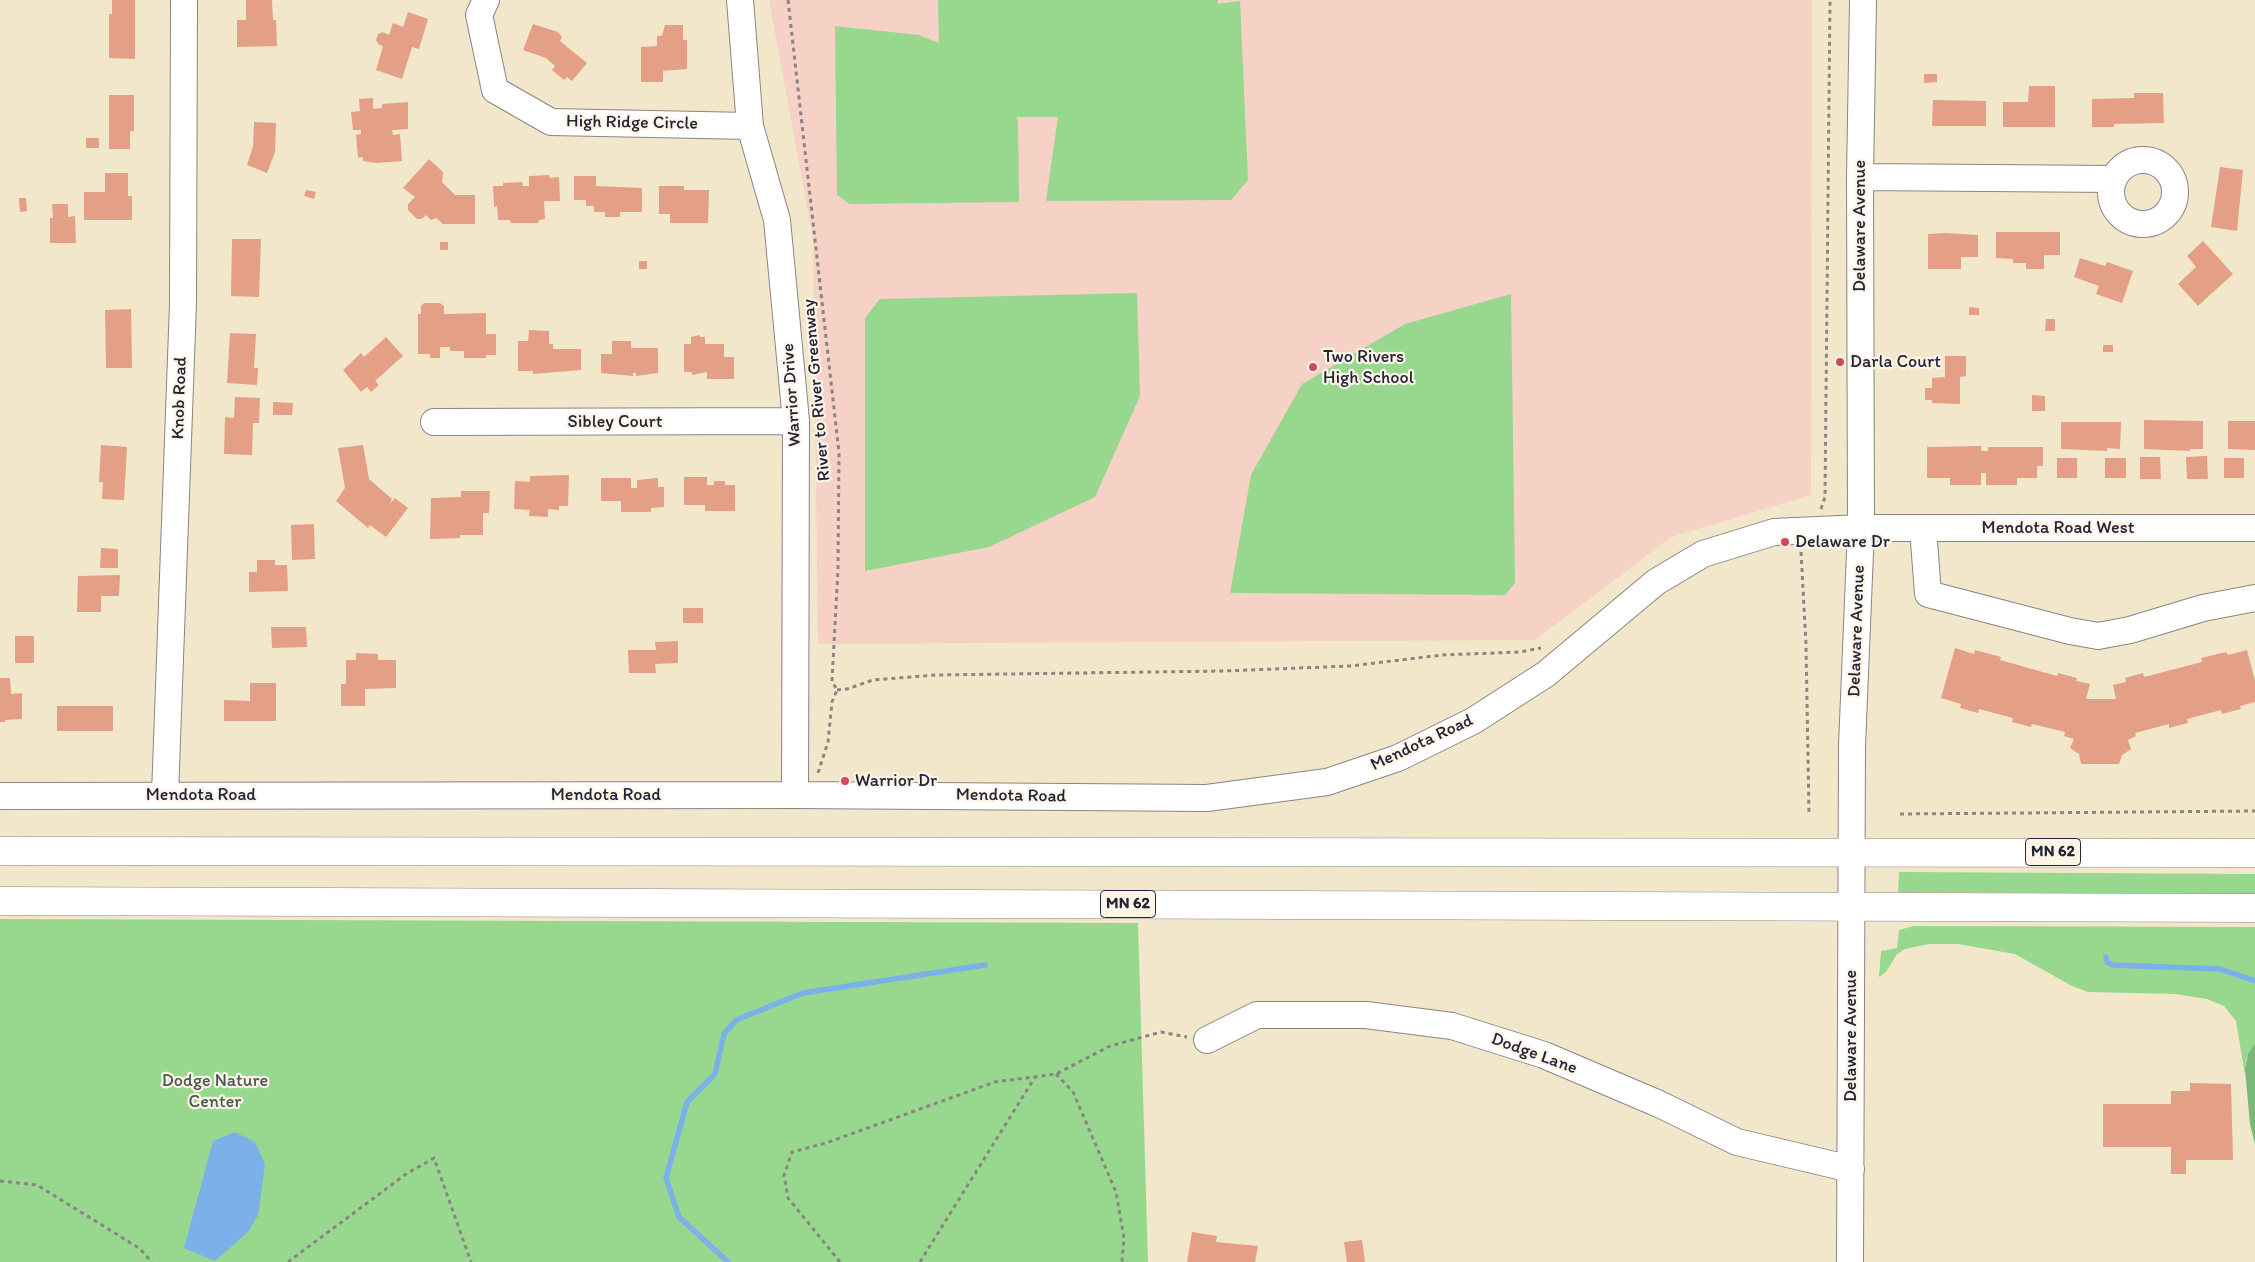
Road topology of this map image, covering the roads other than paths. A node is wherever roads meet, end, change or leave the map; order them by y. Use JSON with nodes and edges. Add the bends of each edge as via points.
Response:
{"nodes":[{"id":1,"x":184,"y":0,"type":"edge"},
{"id":2,"x":486,"y":0,"type":"edge"},
{"id":3,"x":740,"y":0,"type":"edge"},
{"id":4,"x":1863,"y":0,"type":"edge"},
{"id":5,"x":750,"y":126,"type":"junction"},
{"id":6,"x":1860,"y":176,"type":"junction"},
{"id":7,"x":2114,"y":179,"type":"dead end"},
{"id":8,"x":796,"y":421,"type":"junction"},
{"id":9,"x":434,"y":422,"type":"dead end"},
{"id":10,"x":1861,"y":528,"type":"junction"},
{"id":11,"x":1923,"y":528,"type":"junction"},
{"id":12,"x":2255,"y":528,"type":"edge"},
{"id":13,"x":2255,"y":598,"type":"edge"},
{"id":14,"x":794,"y":794,"type":"junction"},
{"id":15,"x":0,"y":796,"type":"edge"},
{"id":16,"x":165,"y":796,"type":"junction"},
{"id":17,"x":0,"y":851,"type":"edge"},
{"id":18,"x":1852,"y":851,"type":"junction"},
{"id":19,"x":2255,"y":853,"type":"edge"},
{"id":20,"x":0,"y":901,"type":"edge"},
{"id":21,"x":1852,"y":905,"type":"junction"},
{"id":22,"x":2255,"y":908,"type":"edge"},
{"id":23,"x":1208,"y":1040,"type":"road end"},
{"id":24,"x":1851,"y":1169,"type":"junction"},
{"id":25,"x":1850,"y":1262,"type":"edge"}],
"edges":[{"from":1,"to":16,"type":"street","name":"Knob Road","via":[[183,303]]},
{"from":2,"to":5,"type":"street","name":"High Ridge Circle","via":[[479,15],[495,90],[551,122]]},
{"from":3,"to":5,"type":"street","name":"Warrior Drive"},
{"from":4,"to":6,"type":"street","name":"Delaware Avenue"},
{"from":5,"to":8,"type":"street","name":"Warrior Drive","via":[[777,220]]},
{"from":6,"to":7,"type":"street"},
{"from":6,"to":10,"type":"street","name":"Delaware Avenue"},
{"from":8,"to":9,"type":"street","name":"Sibley Court"},
{"from":8,"to":14,"type":"street","name":"Warrior Drive"},
{"from":10,"to":11,"type":"street","name":"Mendota Road West"},
{"from":10,"to":14,"type":"street","name":"Mendota Road","via":[[1774,532],[1703,554],[1656,582],[1546,674],[1473,720],[1398,758],[1327,782],[1208,798]]},
{"from":10,"to":18,"type":"street","name":"Delaware Avenue","via":[[1852,746]]},
{"from":11,"to":12,"type":"street","name":"Mendota Road West"},
{"from":11,"to":13,"type":"street","via":[[1928,594],[2098,636],[2203,608]]},
{"from":14,"to":16,"type":"street","name":"Mendota Road"},
{"from":15,"to":16,"type":"street","name":"Mendota Road"},
{"from":17,"to":18,"type":"highway","number":"MN 62"},
{"from":18,"to":19,"type":"highway","number":"MN 62"},
{"from":18,"to":21,"type":"street","name":"Delaware Avenue"},
{"from":20,"to":21,"type":"highway","number":"MN 62"},
{"from":21,"to":22,"type":"highway","number":"MN 62"},
{"from":21,"to":24,"type":"street","name":"Delaware Avenue"},
{"from":23,"to":24,"type":"street","name":"Dodge Lane","via":[[1257,1015],[1366,1015],[1452,1026],[1544,1055],[1659,1104],[1737,1142]]},
{"from":24,"to":25,"type":"street","name":"Delaware Avenue"}]}
